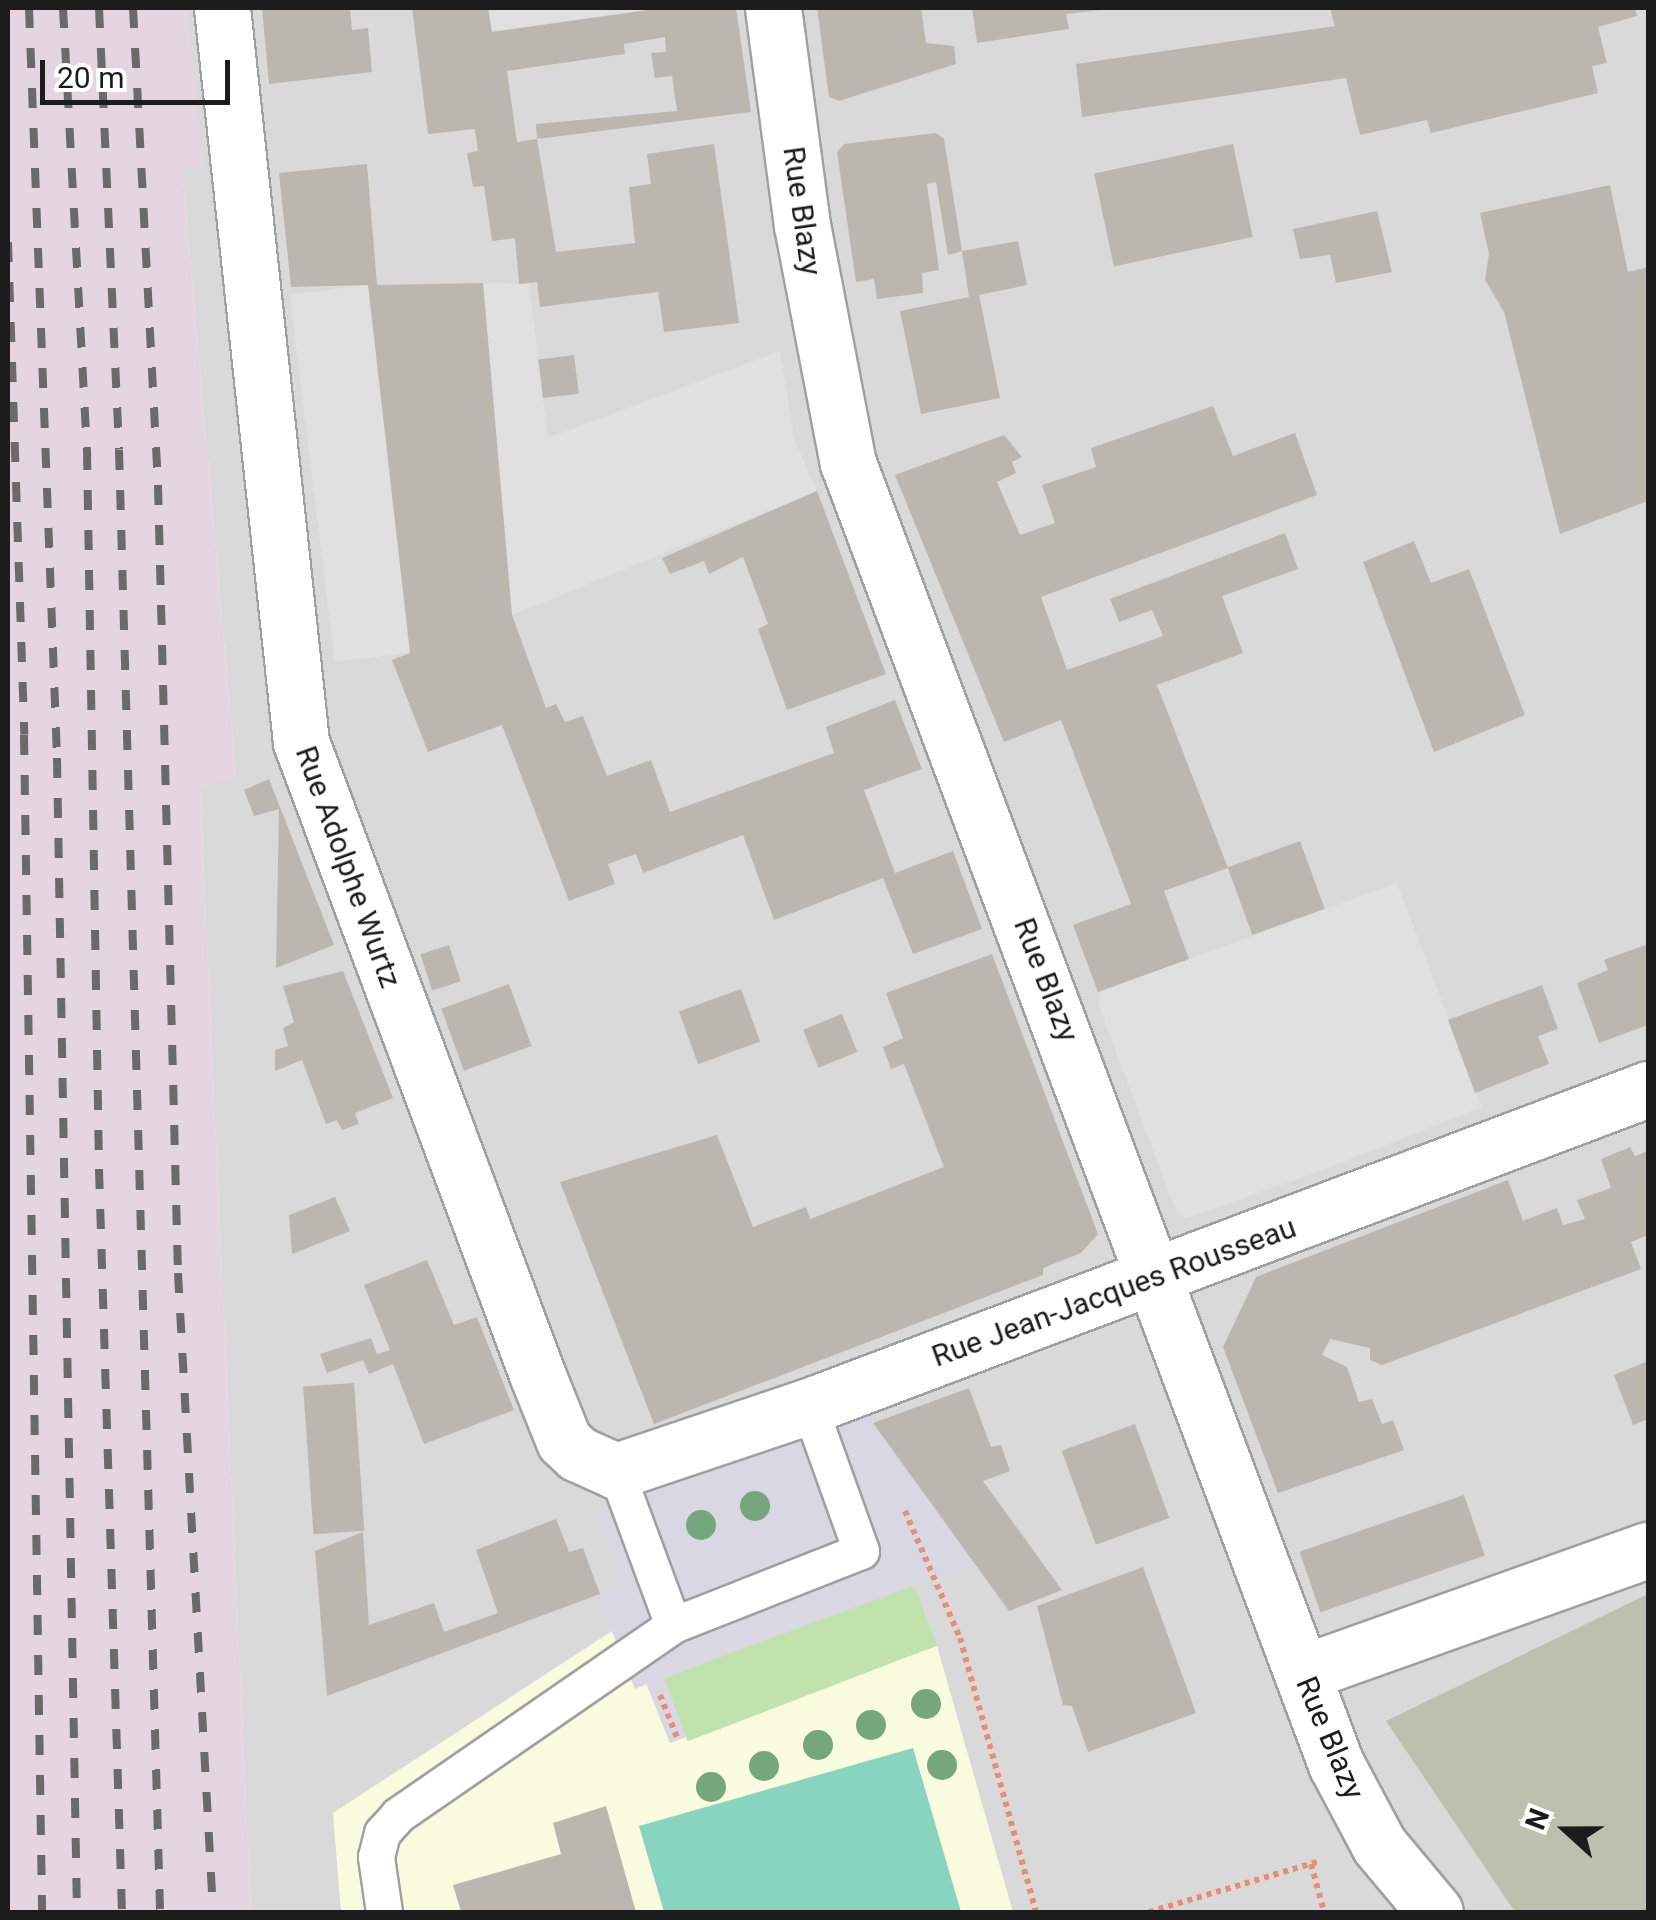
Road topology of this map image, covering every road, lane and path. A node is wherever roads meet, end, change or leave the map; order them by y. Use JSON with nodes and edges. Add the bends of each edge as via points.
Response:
{"nodes":[{"id":1,"x":222,"y":8,"type":"edge"},
{"id":2,"x":773,"y":8,"type":"edge"},
{"id":3,"x":1648,"y":1089,"type":"edge"},
{"id":4,"x":1153,"y":1278,"type":"junction"},
{"id":5,"x":810,"y":1406,"type":"junction"},
{"id":6,"x":597,"y":1463,"type":"junction"},
{"id":7,"x":903,"y":1506,"type":"dead end"},
{"id":8,"x":1648,"y":1550,"type":"edge"},
{"id":9,"x":674,"y":1625,"type":"junction"},
{"id":10,"x":1302,"y":1673,"type":"junction"},
{"id":11,"x":1380,"y":1845,"type":"junction"},
{"id":12,"x":1311,"y":1864,"type":"junction"},
{"id":13,"x":384,"y":1912,"type":"edge"},
{"id":14,"x":1036,"y":1912,"type":"edge"},
{"id":15,"x":1149,"y":1912,"type":"edge"},
{"id":16,"x":1324,"y":1912,"type":"edge"},
{"id":17,"x":1434,"y":1912,"type":"edge"}],
"edges":[{"from":1,"to":6,"type":"street","name":"Rue Adolphe Wurtz","via":[[301,742],[564,1441]]},
{"from":2,"to":4,"type":"street","name":"Rue Blazy","via":[[802,225],[848,463],[1133,1210]]},
{"from":3,"to":4,"type":"street","name":"Rue Jean-Jacques Rousseau"},
{"from":4,"to":5,"type":"street","name":"Rue Jean-Jacques Rousseau"},
{"from":4,"to":10,"type":"street","name":"Rue Blazy"},
{"from":5,"to":6,"type":"street","name":"Rue Jean-Jacques Rousseau"},
{"from":5,"to":9,"type":"lane","via":[[861,1551]]},
{"from":6,"to":9,"type":"lane"},
{"from":7,"to":14,"type":"path","via":[[960,1638]]},
{"from":8,"to":10,"type":"street"},
{"from":9,"to":13,"type":"lane","via":[[398,1815],[382,1833],[376,1857]]},
{"from":10,"to":11,"type":"street","name":"Rue Blazy","via":[[1336,1764]]},
{"from":11,"to":12,"type":"path"},
{"from":11,"to":17,"type":"street","name":"Rue Blazy"},
{"from":12,"to":15,"type":"path"},
{"from":12,"to":16,"type":"path"}]}
